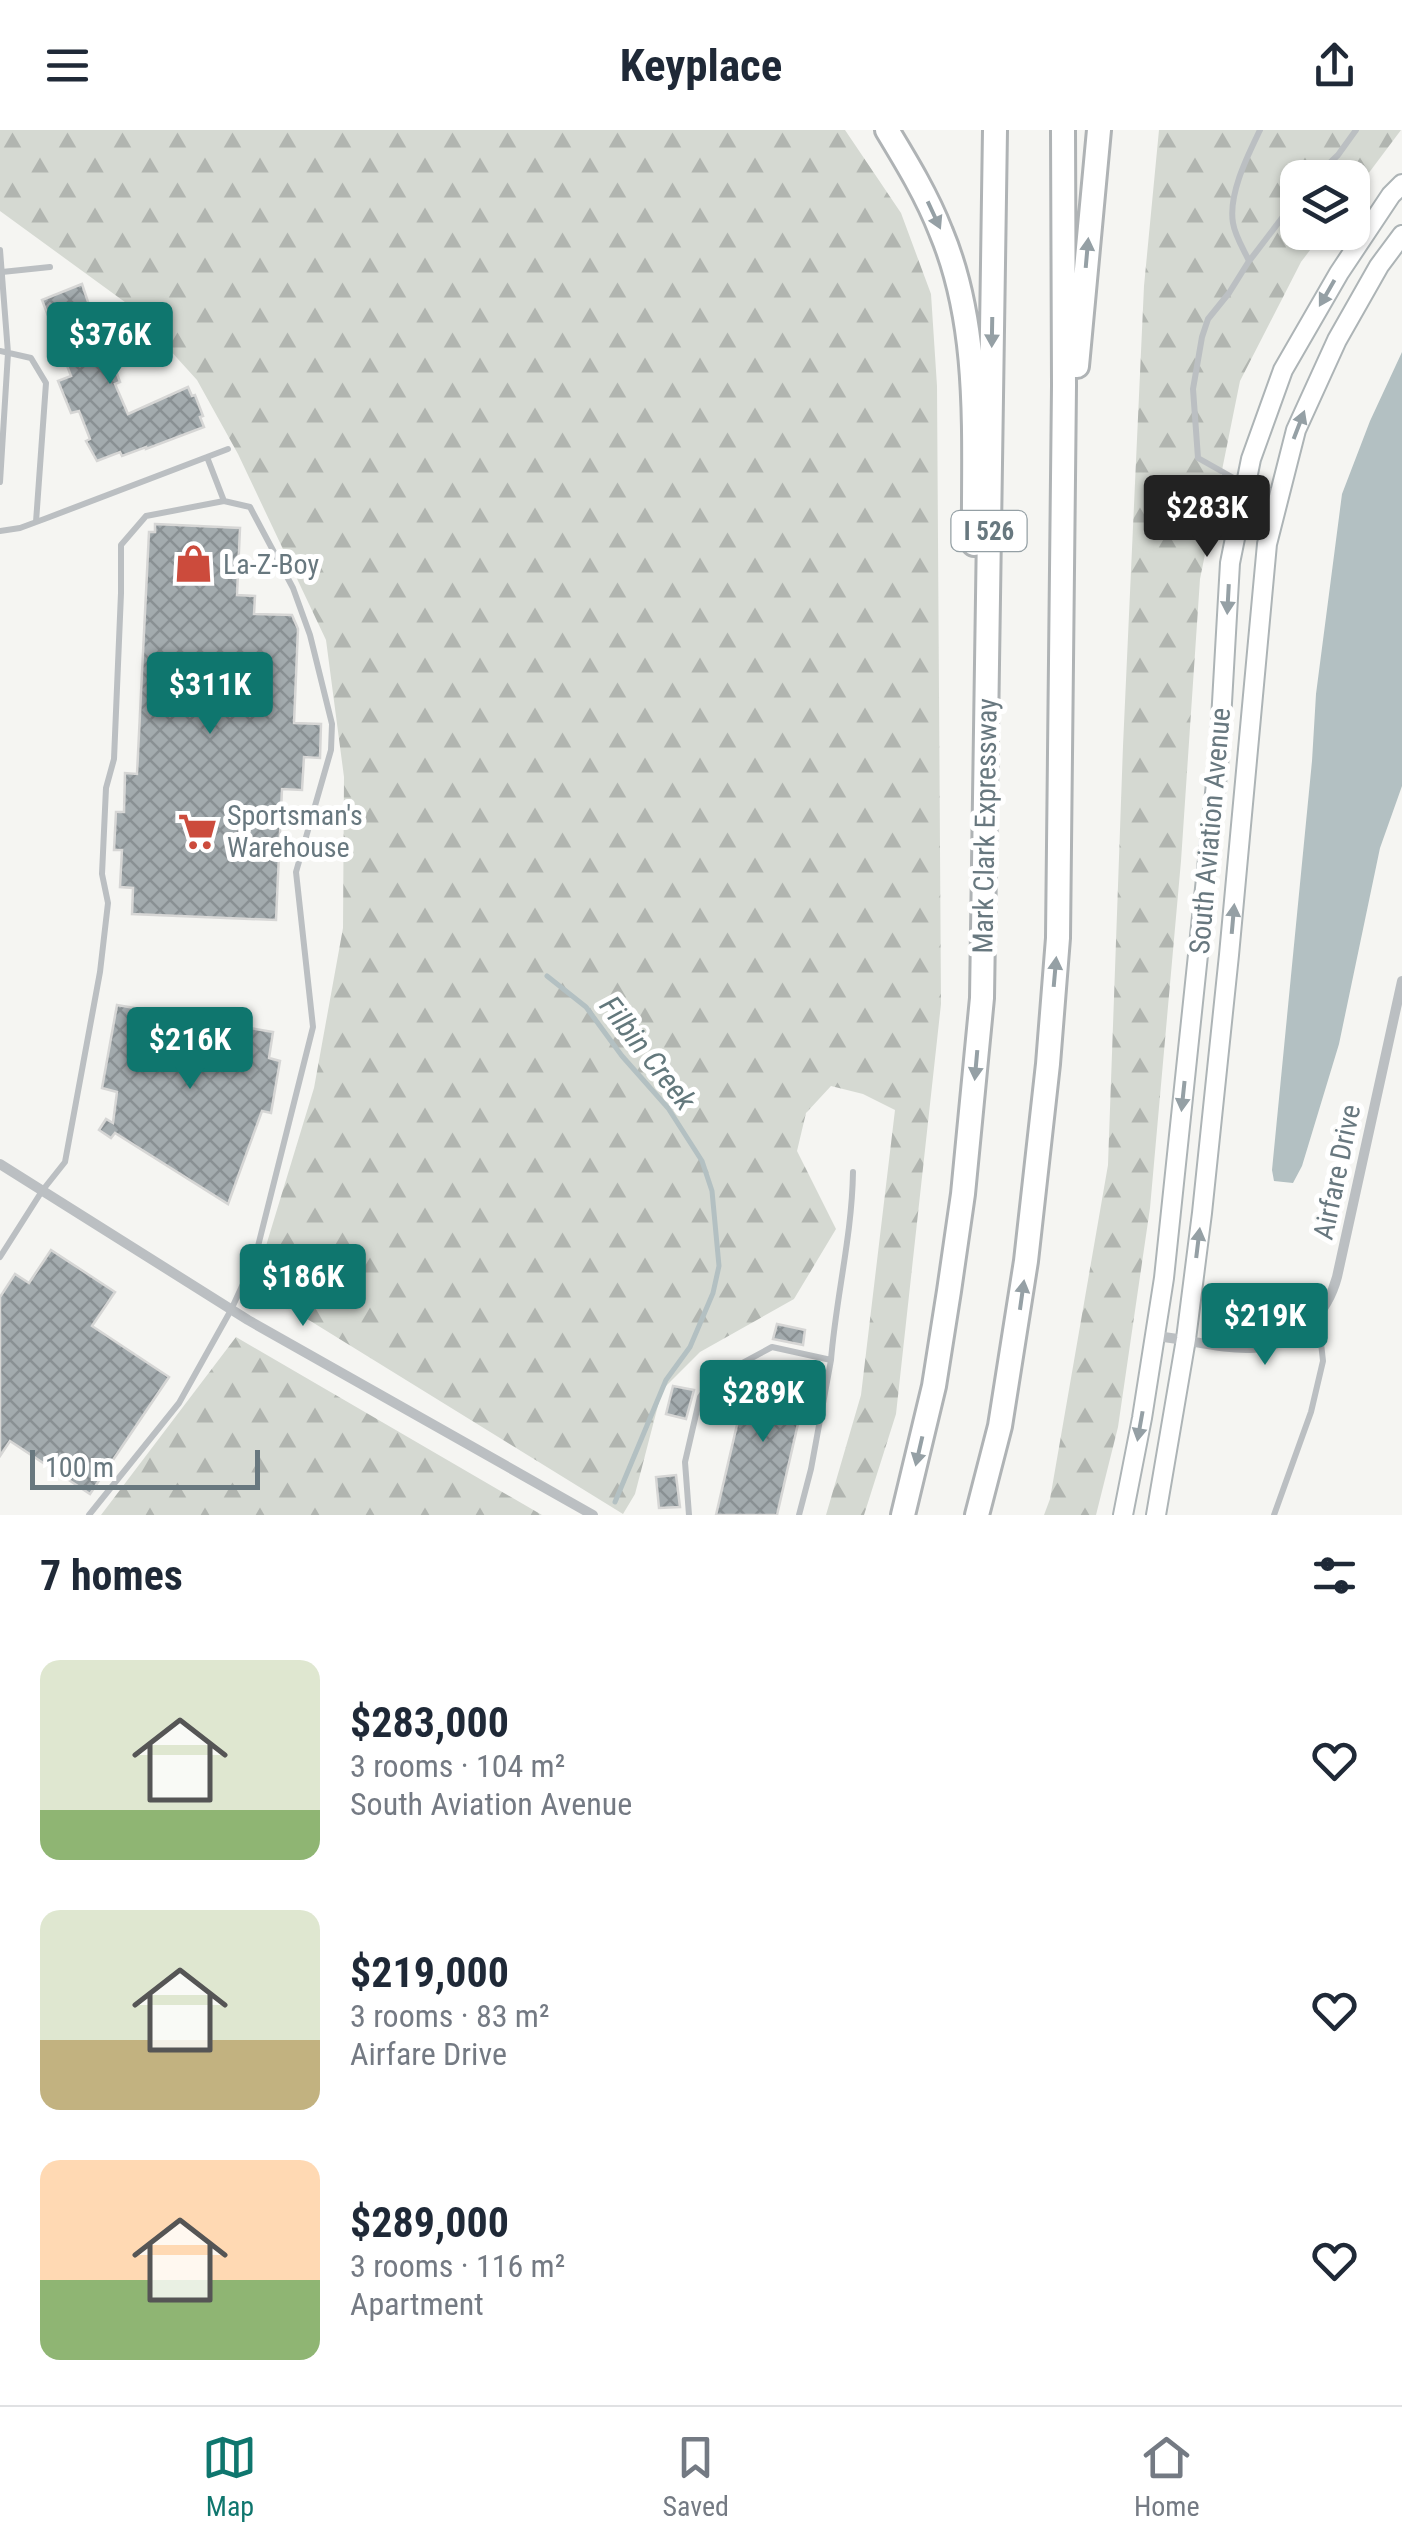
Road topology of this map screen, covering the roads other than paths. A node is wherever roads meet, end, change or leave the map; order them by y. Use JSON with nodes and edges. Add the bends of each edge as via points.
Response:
{"nodes":[{"id":1,"x":887,"y":130,"type":"edge"},
{"id":2,"x":995,"y":130,"type":"edge"},
{"id":3,"x":1063,"y":130,"type":"edge"},
{"id":4,"x":1099,"y":130,"type":"edge"},
{"id":5,"x":1260,"y":130,"type":"edge"},
{"id":6,"x":1356,"y":130,"type":"edge"},
{"id":7,"x":1334,"y":160,"type":"edge"},
{"id":8,"x":1402,"y":184,"type":"edge"},
{"id":9,"x":1280,"y":220,"type":"edge"},
{"id":10,"x":1402,"y":234,"type":"edge"},
{"id":11,"x":0,"y":250,"type":"edge"},
{"id":12,"x":1250,"y":261,"type":"junction"},
{"id":13,"x":50,"y":267,"type":"dead end"},
{"id":14,"x":2,"y":272,"type":"edge"},
{"id":15,"x":4,"y":352,"type":"edge"},
{"id":16,"x":228,"y":449,"type":"dead end"},
{"id":17,"x":206,"y":457,"type":"junction"},
{"id":18,"x":0,"y":482,"type":"edge"},
{"id":19,"x":1246,"y":484,"type":"junction"},
{"id":20,"x":1280,"y":493,"type":"junction"},
{"id":21,"x":224,"y":501,"type":"junction"},
{"id":22,"x":36,"y":522,"type":"junction"},
{"id":23,"x":0,"y":531,"type":"edge"},
{"id":24,"x":1060,"y":664,"type":"junction"},
{"id":25,"x":984,"y":933,"type":"junction"},
{"id":26,"x":1402,"y":981,"type":"edge"},
{"id":27,"x":0,"y":1164,"type":"edge"},
{"id":28,"x":853,"y":1172,"type":"dead end"},
{"id":29,"x":42,"y":1191,"type":"junction"},
{"id":30,"x":0,"y":1257,"type":"edge"},
{"id":31,"x":231,"y":1310,"type":"junction"},
{"id":32,"x":1309,"y":1324,"type":"junction"},
{"id":33,"x":1155,"y":1336,"type":"junction"},
{"id":34,"x":1186,"y":1339,"type":"junction"},
{"id":35,"x":831,"y":1360,"type":"junction"},
{"id":36,"x":89,"y":1515,"type":"edge"},
{"id":37,"x":593,"y":1515,"type":"edge"},
{"id":38,"x":689,"y":1515,"type":"edge"},
{"id":39,"x":799,"y":1515,"type":"edge"},
{"id":40,"x":903,"y":1515,"type":"edge"},
{"id":41,"x":977,"y":1515,"type":"edge"},
{"id":42,"x":1123,"y":1515,"type":"edge"},
{"id":43,"x":1156,"y":1515,"type":"edge"},
{"id":44,"x":1274,"y":1515,"type":"edge"}],
"edges":[{"from":1,"to":25,"type":"highway","one_way":true,"via":[[943,235],[972,365]]},
{"from":2,"to":25,"type":"highway","name":"Mark Clark Expressway","number":"I 526","one_way":true},
{"from":3,"to":24,"type":"highway","number":"I 526"},
{"from":24,"to":4,"type":"highway","one_way":true,"via":[[1075,388]]},
{"from":5,"to":12,"type":"lane","via":[[1242,167],[1233,223]]},
{"from":6,"to":7,"type":"lane"},
{"from":8,"to":19,"type":"street","name":"South Aviation Avenue","one_way":true,"via":[[1339,273],[1283,370]]},
{"from":9,"to":12,"type":"lane"},
{"from":20,"to":10,"type":"street","name":"South Aviation Avenue","one_way":true,"via":[[1296,430],[1337,340]]},
{"from":11,"to":14,"type":"lane"},
{"from":12,"to":19,"type":"lane","via":[[1208,319],[1193,390],[1198,458]]},
{"from":13,"to":14,"type":"lane"},
{"from":14,"to":15,"type":"lane"},
{"from":15,"to":18,"type":"lane"},
{"from":15,"to":22,"type":"lane","via":[[31,358],[46,384]]},
{"from":16,"to":17,"type":"lane"},
{"from":17,"to":21,"type":"lane"},
{"from":17,"to":22,"type":"lane"},
{"from":19,"to":20,"type":"lane"},
{"from":19,"to":33,"type":"street","name":"South Aviation Avenue","one_way":true,"via":[[1230,564],[1218,774]]},
{"from":34,"to":20,"type":"street","name":"South Aviation Avenue","one_way":true,"via":[[1267,544]]},
{"from":21,"to":29,"type":"lane","via":[[146,516],[121,545],[100,972],[64,1162]]},
{"from":21,"to":31,"type":"lane","via":[[250,507],[293,588],[332,724],[331,750],[296,872],[313,1028],[255,1258]]},
{"from":22,"to":23,"type":"lane"},
{"from":41,"to":24,"type":"highway","number":"I 526","one_way":true,"via":[[1016,1337],[1046,1083],[1058,938]]},
{"from":25,"to":40,"type":"highway","name":"Mark Clark Expressway","number":"I 526","one_way":true,"via":[[964,1194],[934,1386]]},
{"from":26,"to":32,"type":"street","name":"Airfare Drive","via":[[1337,1277]]},
{"from":27,"to":29,"type":"street"},
{"from":28,"to":35,"type":"lane"},
{"from":29,"to":30,"type":"lane"},
{"from":29,"to":31,"type":"street"},
{"from":31,"to":36,"type":"lane","via":[[179,1403]]},
{"from":31,"to":37,"type":"street"},
{"from":32,"to":34,"type":"street","via":[[1286,1342],[1261,1348]]},
{"from":32,"to":44,"type":"lane","via":[[1324,1356]]},
{"from":33,"to":34,"type":"street"},
{"from":33,"to":42,"type":"street","name":"South Aviation Avenue","one_way":true},
{"from":34,"to":43,"type":"street","name":"South Aviation Avenue"},
{"from":35,"to":38,"type":"lane","via":[[772,1347],[713,1380],[700,1397],[685,1462]]},
{"from":35,"to":39,"type":"lane"}]}
